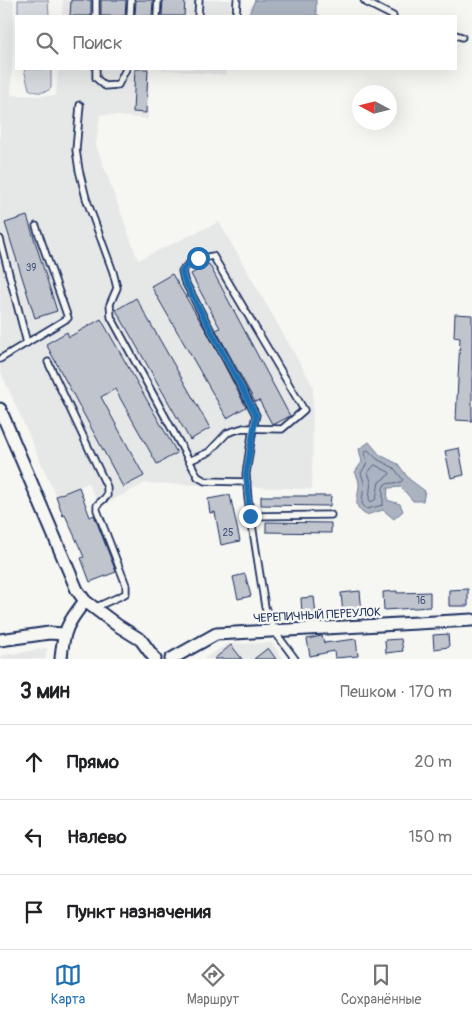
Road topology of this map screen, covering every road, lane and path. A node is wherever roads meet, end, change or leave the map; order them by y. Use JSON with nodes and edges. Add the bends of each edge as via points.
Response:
{"nodes":[{"id":1,"x":96,"y":0,"type":"edge"},
{"id":2,"x":131,"y":0,"type":"edge"},
{"id":3,"x":158,"y":0,"type":"edge"},
{"id":4,"x":199,"y":0,"type":"edge"},
{"id":5,"x":237,"y":0,"type":"edge"},
{"id":6,"x":364,"y":0,"type":"edge"},
{"id":7,"x":96,"y":15,"type":"edge"},
{"id":8,"x":130,"y":15,"type":"edge"},
{"id":9,"x":157,"y":15,"type":"edge"},
{"id":10,"x":198,"y":15,"type":"edge"},
{"id":11,"x":236,"y":15,"type":"edge"},
{"id":12,"x":391,"y":15,"type":"edge"},
{"id":13,"x":96,"y":70,"type":"edge"},
{"id":14,"x":126,"y":70,"type":"edge"},
{"id":15,"x":80,"y":105,"type":"dead end"},
{"id":16,"x":36,"y":226,"type":"dead end"},
{"id":17,"x":0,"y":239,"type":"edge"},
{"id":18,"x":27,"y":343,"type":"junction"},
{"id":19,"x":0,"y":359,"type":"edge"},
{"id":20,"x":48,"y":362,"type":"dead end"},
{"id":21,"x":0,"y":409,"type":"edge"},
{"id":22,"x":253,"y":428,"type":"junction"},
{"id":23,"x":189,"y":461,"type":"junction"},
{"id":24,"x":247,"y":482,"type":"junction"},
{"id":25,"x":331,"y":515,"type":"dead end"},
{"id":26,"x":250,"y":516,"type":"junction"},
{"id":27,"x":89,"y":605,"type":"junction"},
{"id":28,"x":472,"y":620,"type":"edge"},
{"id":29,"x":275,"y":632,"type":"junction"},
{"id":30,"x":64,"y":634,"type":"junction"},
{"id":31,"x":0,"y":640,"type":"edge"},
{"id":32,"x":61,"y":659,"type":"edge"},
{"id":33,"x":155,"y":659,"type":"edge"},
{"id":34,"x":171,"y":659,"type":"edge"},
{"id":35,"x":295,"y":659,"type":"edge"}],
"edges":[{"from":1,"to":7,"type":"lane"},
{"from":2,"to":8,"type":"lane"},
{"from":3,"to":9,"type":"lane"},
{"from":4,"to":10,"type":"lane"},
{"from":5,"to":11,"type":"lane"},
{"from":6,"to":12,"type":"lane"},
{"from":13,"to":14,"type":"lane","via":[[96,78],[105,86],[118,85]]},
{"from":15,"to":23,"type":"lane","via":[[76,150],[86,198],[114,272],[117,288],[110,304],[111,317]]},
{"from":16,"to":18,"type":"lane","via":[[68,318]]},
{"from":17,"to":18,"type":"lane"},
{"from":18,"to":19,"type":"lane"},
{"from":20,"to":27,"type":"lane","via":[[107,488],[107,496],[96,505],[126,585],[123,595]]},
{"from":21,"to":27,"type":"street","via":[[77,590]]},
{"from":22,"to":22,"type":"lane","via":[[282,429],[304,410],[213,256],[198,258],[182,271],[184,280],[256,415]]},
{"from":22,"to":23,"type":"lane","via":[[227,434],[209,452]]},
{"from":22,"to":24,"type":"lane"},
{"from":23,"to":24,"type":"lane","via":[[198,477],[205,481]]},
{"from":24,"to":26,"type":"lane"},
{"from":25,"to":26,"type":"lane"},
{"from":26,"to":29,"type":"lane","via":[[265,608]]},
{"from":27,"to":30,"type":"street","via":[[72,618]]},
{"from":27,"to":33,"type":"street","via":[[141,640]]},
{"from":28,"to":29,"type":"street","name":"ЧЕРЕПИЧНЫЙ ПЕРЕУЛОК"},
{"from":29,"to":34,"type":"street","name":"ЧЕРЕПИЧНЫЙ ПЕРЕУЛОК","via":[[216,634]]},
{"from":29,"to":35,"type":"lane"},
{"from":30,"to":31,"type":"street"},
{"from":30,"to":32,"type":"street"}]}
